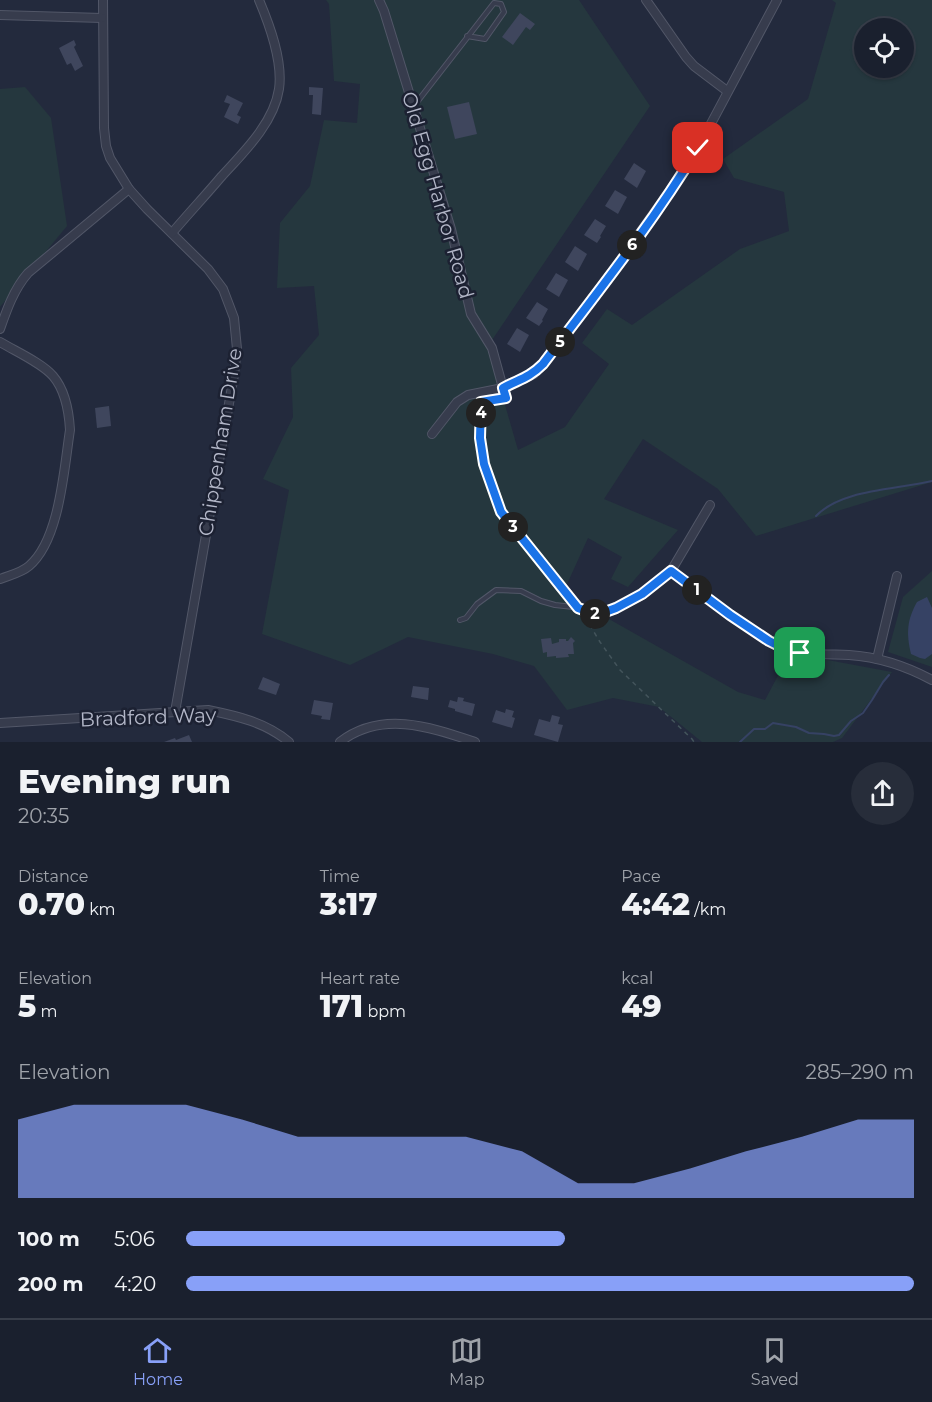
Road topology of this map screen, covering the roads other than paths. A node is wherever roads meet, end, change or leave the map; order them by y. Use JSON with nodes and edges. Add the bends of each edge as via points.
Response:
{"nodes":[{"id":1,"x":103,"y":0,"type":"edge"},
{"id":2,"x":259,"y":0,"type":"edge"},
{"id":3,"x":379,"y":0,"type":"edge"},
{"id":4,"x":646,"y":0,"type":"edge"},
{"id":5,"x":777,"y":0,"type":"edge"},
{"id":6,"x":0,"y":15,"type":"edge"},
{"id":7,"x":102,"y":18,"type":"junction"},
{"id":8,"x":467,"y":36,"type":"junction"},
{"id":9,"x":727,"y":91,"type":"junction"},
{"id":10,"x":413,"y":106,"type":"junction"},
{"id":11,"x":129,"y":189,"type":"junction"},
{"id":12,"x":172,"y":233,"type":"junction"},
{"id":13,"x":0,"y":329,"type":"edge"},
{"id":14,"x":0,"y":342,"type":"edge"},
{"id":15,"x":503,"y":388,"type":"junction"},
{"id":16,"x":506,"y":398,"type":"road end"},
{"id":17,"x":432,"y":434,"type":"dead end"},
{"id":18,"x":710,"y":504,"type":"dead end"},
{"id":19,"x":671,"y":571,"type":"junction"},
{"id":20,"x":897,"y":576,"type":"dead end"},
{"id":21,"x":0,"y":579,"type":"edge"},
{"id":22,"x":597,"y":615,"type":"joint"},
{"id":23,"x":460,"y":620,"type":"dead end"},
{"id":24,"x":877,"y":659,"type":"junction"},
{"id":25,"x":932,"y":680,"type":"edge"},
{"id":26,"x":175,"y":712,"type":"junction"},
{"id":27,"x":0,"y":723,"type":"edge"},
{"id":28,"x":289,"y":742,"type":"edge"},
{"id":29,"x":340,"y":742,"type":"edge"},
{"id":30,"x":475,"y":742,"type":"edge"}],
"edges":[{"from":1,"to":7,"type":"street","name":"Chippenham Drive"},
{"from":2,"to":12,"type":"street","via":[[277,56],[279,92],[275,106],[260,132]]},
{"from":3,"to":10,"type":"street","name":"Old Egg Harbor Road"},
{"from":4,"to":9,"type":"street","via":[[694,66]]},
{"from":5,"to":9,"type":"street"},
{"from":6,"to":7,"type":"street"},
{"from":7,"to":11,"type":"street","name":"Chippenham Drive","via":[[106,146]]},
{"from":8,"to":8,"type":"lane","via":[[485,39],[504,12],[501,4],[494,3]]},
{"from":8,"to":10,"type":"lane"},
{"from":9,"to":15,"type":"street","via":[[681,175],[543,364],[534,374]]},
{"from":10,"to":15,"type":"street","name":"Old Egg Harbor Road","via":[[451,229],[471,314],[492,348]]},
{"from":11,"to":12,"type":"street","name":"Chippenham Drive"},
{"from":11,"to":13,"type":"street","via":[[28,273],[9,304]]},
{"from":12,"to":26,"type":"street","name":"Chippenham Drive","via":[[223,289],[234,318],[237,349]]},
{"from":14,"to":21,"type":"street","via":[[53,375],[64,396],[70,430],[60,496],[46,544],[31,565]]},
{"from":15,"to":16,"type":"lane"},
{"from":15,"to":17,"type":"street","via":[[468,395],[457,402]]},
{"from":18,"to":19,"type":"street"},
{"from":19,"to":22,"type":"street","via":[[642,594]]},
{"from":19,"to":24,"type":"street","via":[[783,648]]},
{"from":20,"to":24,"type":"street"},
{"from":22,"to":23,"type":"lane","via":[[541,601],[521,591],[496,590]]},
{"from":24,"to":25,"type":"street","via":[[904,666]]},
{"from":26,"to":27,"type":"street","name":"Bradford Way"},
{"from":26,"to":28,"type":"street","name":"Bradford Way","via":[[208,710],[240,716]]},
{"from":29,"to":30,"type":"street","via":[[361,730],[394,723],[429,727]]}]}
